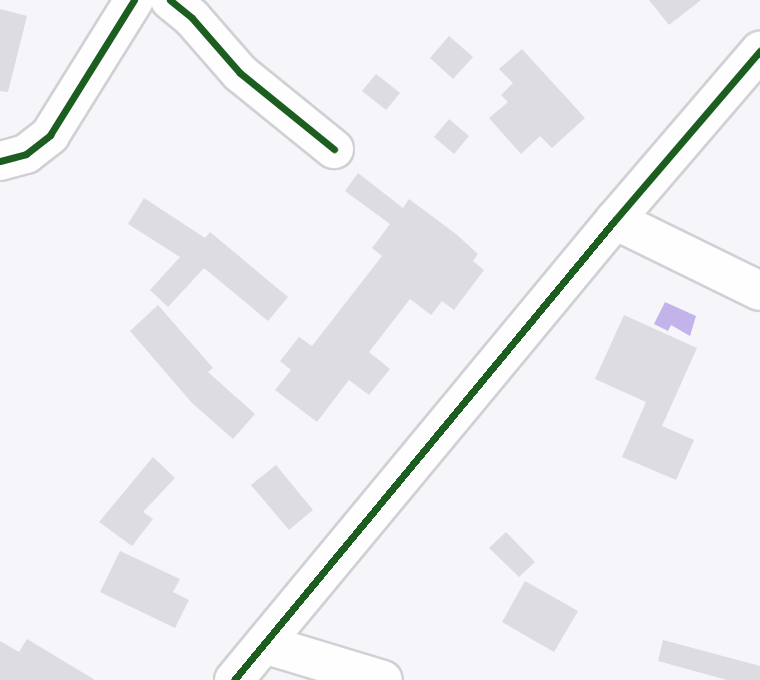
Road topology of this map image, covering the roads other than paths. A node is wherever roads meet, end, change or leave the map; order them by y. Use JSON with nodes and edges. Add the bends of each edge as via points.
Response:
{"nodes":[{"id":1,"x":134,"y":0,"type":"edge"},
{"id":2,"x":170,"y":0,"type":"edge"},
{"id":3,"x":760,"y":51,"type":"edge"},
{"id":4,"x":334,"y":149,"type":"dead end"},
{"id":5,"x":0,"y":161,"type":"edge"},
{"id":6,"x":615,"y":220,"type":"junction"},
{"id":7,"x":760,"y":291,"type":"edge"},
{"id":8,"x":264,"y":644,"type":"junction"},
{"id":9,"x":234,"y":680,"type":"edge"},
{"id":10,"x":383,"y":680,"type":"edge"}],
"edges":[{"from":1,"to":5,"type":"street","via":[[50,135],[26,154]]},
{"from":2,"to":4,"type":"street","via":[[240,73]]},
{"from":3,"to":6,"type":"street"},
{"from":6,"to":7,"type":"street"},
{"from":6,"to":8,"type":"street"},
{"from":8,"to":9,"type":"street"},
{"from":8,"to":10,"type":"street"}]}
